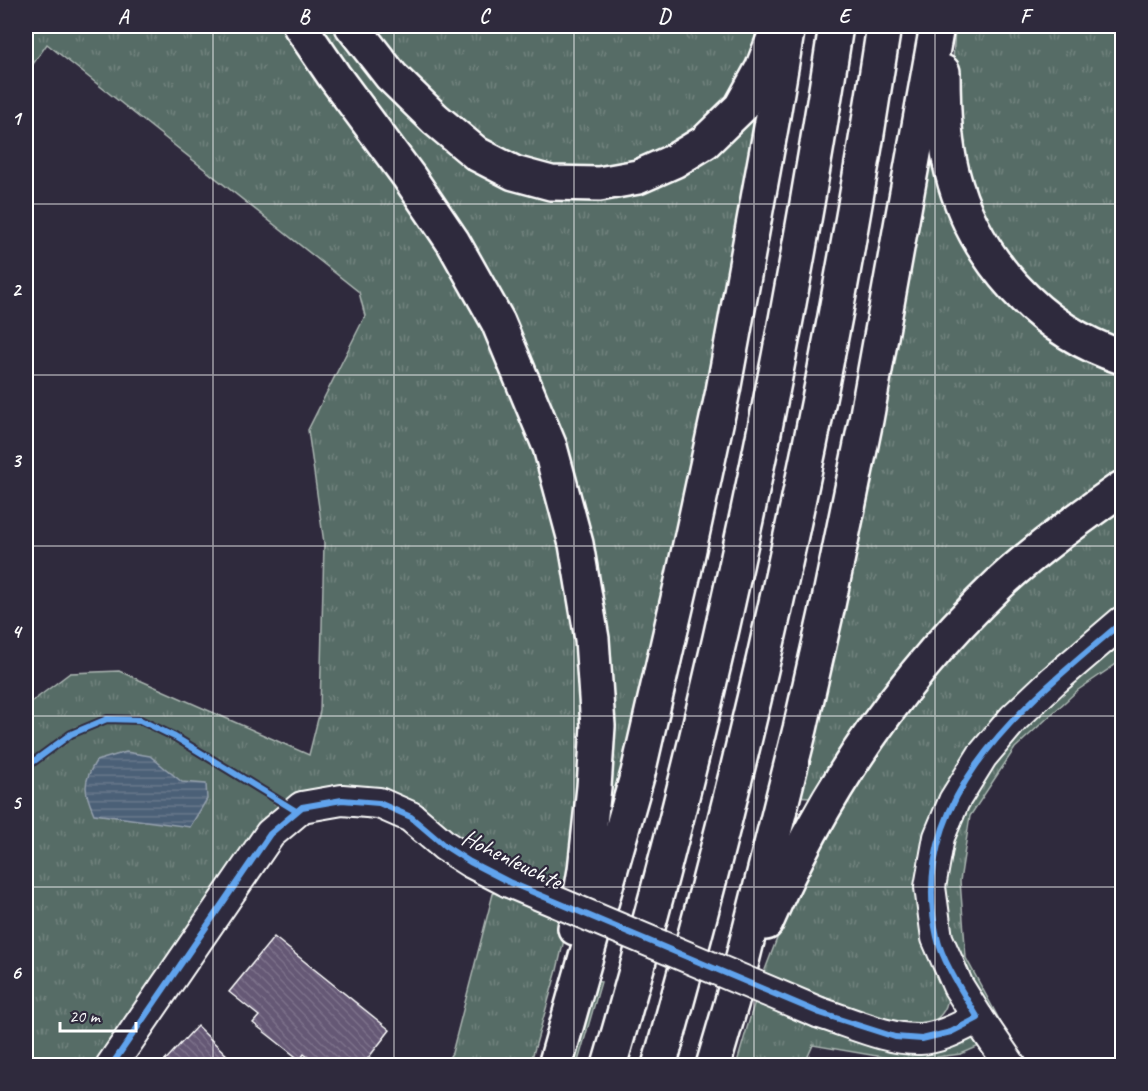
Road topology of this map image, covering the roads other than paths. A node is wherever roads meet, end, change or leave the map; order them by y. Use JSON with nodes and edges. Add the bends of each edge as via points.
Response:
{"nodes":[{"id":1,"x":300,"y":26,"type":"edge"},
{"id":2,"x":352,"y":26,"type":"edge"},
{"id":3,"x":778,"y":26,"type":"edge"},
{"id":4,"x":788,"y":26,"type":"edge"},
{"id":5,"x":836,"y":26,"type":"edge"},
{"id":6,"x":884,"y":26,"type":"edge"},
{"id":7,"x":937,"y":26,"type":"edge"},
{"id":8,"x":944,"y":26,"type":"edge"},
{"id":9,"x":1122,"y":357,"type":"edge"},
{"id":10,"x":1122,"y":488,"type":"edge"},
{"id":11,"x":1122,"y":622,"type":"edge"},
{"id":12,"x":578,"y":987,"type":"junction"},
{"id":13,"x":732,"y":1001,"type":"junction"},
{"id":14,"x":978,"y":1018,"type":"junction"},
{"id":15,"x":111,"y":1065,"type":"edge"},
{"id":16,"x":555,"y":1065,"type":"edge"},
{"id":17,"x":609,"y":1065,"type":"edge"},
{"id":18,"x":659,"y":1065,"type":"edge"},
{"id":19,"x":713,"y":1065,"type":"edge"},
{"id":20,"x":1011,"y":1065,"type":"edge"}],
"edges":[{"from":1,"to":12,"type":"highway","via":[[453,242],[498,322],[550,447],[576,544],[592,639],[598,726],[592,810],[575,927]]},
{"from":2,"to":3,"type":"highway","via":[[391,76],[477,154],[514,173],[551,183],[599,184],[638,177],[705,142],[741,107],[762,69]]},
{"from":4,"to":12,"type":"highway","via":[[725,379],[685,566],[638,773]]},
{"from":5,"to":17,"type":"highway","via":[[771,401],[732,587],[684,791]]},
{"from":6,"to":18,"type":"highway","via":[[818,410],[781,584],[730,803]]},
{"from":7,"to":13,"type":"highway","via":[[866,420],[828,605]]},
{"from":8,"to":9,"type":"highway","via":[[943,111],[952,172],[968,219],[994,264],[1022,296],[1060,327],[1100,350]]},
{"from":10,"to":13,"type":"highway","via":[[1068,526],[1001,582],[940,645],[881,718],[832,792],[780,893]]},
{"from":11,"to":14,"type":"street","via":[[1014,718],[982,756],[954,801],[939,837],[930,887],[937,938],[958,986]]},
{"from":12,"to":16,"type":"highway"},
{"from":13,"to":19,"type":"highway"},
{"from":14,"to":15,"type":"street","name":"Hohenleuchte","bridge":true,"via":[[951,1032],[922,1039],[895,1036],[820,1013],[509,882],[445,846],[411,817],[379,803],[342,800],[302,807],[270,834]]},
{"from":14,"to":20,"type":"street"}]}
